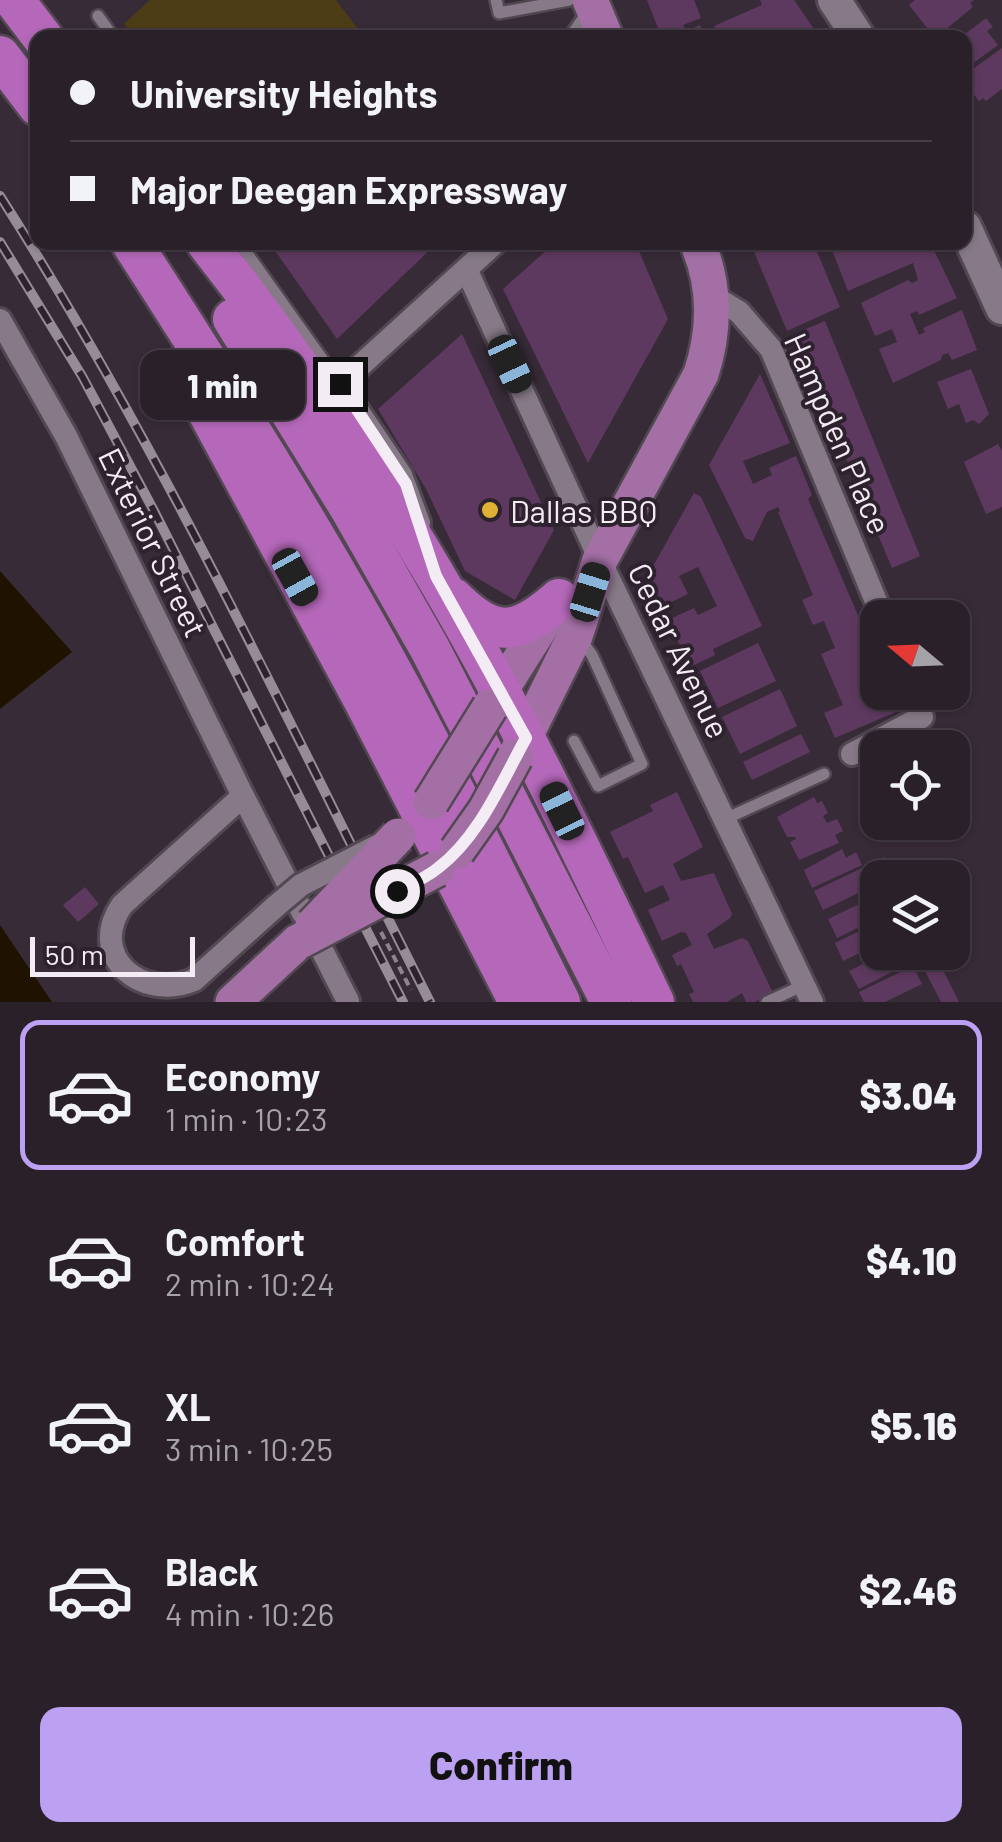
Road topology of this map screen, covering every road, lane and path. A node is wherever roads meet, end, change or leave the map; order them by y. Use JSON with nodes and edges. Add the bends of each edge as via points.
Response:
{"nodes":[{"id":1,"x":14,"y":0,"type":"edge"},
{"id":2,"x":496,"y":0,"type":"edge"},
{"id":3,"x":834,"y":0,"type":"edge"},
{"id":4,"x":98,"y":16,"type":"dead end"},
{"id":5,"x":587,"y":17,"type":"edge"},
{"id":6,"x":37,"y":30,"type":"edge"},
{"id":7,"x":108,"y":30,"type":"edge"},
{"id":8,"x":854,"y":30,"type":"edge"},
{"id":9,"x":0,"y":56,"type":"edge"},
{"id":10,"x":30,"y":95,"type":"edge"},
{"id":11,"x":972,"y":240,"type":"edge"},
{"id":12,"x":123,"y":250,"type":"edge"},
{"id":13,"x":136,"y":250,"type":"edge"},
{"id":14,"x":189,"y":250,"type":"edge"},
{"id":15,"x":212,"y":250,"type":"edge"},
{"id":16,"x":245,"y":250,"type":"edge"},
{"id":17,"x":488,"y":250,"type":"edge"},
{"id":18,"x":699,"y":250,"type":"edge"},
{"id":19,"x":467,"y":271,"type":"junction"},
{"id":20,"x":711,"y":295,"type":"junction"},
{"id":21,"x":1000,"y":295,"type":"edge"},
{"id":22,"x":3,"y":332,"type":"edge"},
{"id":23,"x":340,"y":384,"type":"junction"},
{"id":24,"x":600,"y":560,"type":"junction"},
{"id":25,"x":436,"y":576,"type":"junction"},
{"id":26,"x":876,"y":600,"type":"edge"},
{"id":27,"x":567,"y":617,"type":"junction"},
{"id":28,"x":495,"y":699,"type":"junction"},
{"id":29,"x":919,"y":710,"type":"edge"},
{"id":30,"x":574,"y":741,"type":"dead end"},
{"id":31,"x":520,"y":748,"type":"junction"},
{"id":32,"x":852,"y":754,"type":"dead end"},
{"id":33,"x":824,"y":774,"type":"dead end"},
{"id":34,"x":242,"y":796,"type":"junction"},
{"id":35,"x":416,"y":818,"type":"junction"},
{"id":36,"x":724,"y":819,"type":"junction"},
{"id":37,"x":447,"y":861,"type":"junction"},
{"id":38,"x":250,"y":929,"type":"junction"},
{"id":39,"x":380,"y":929,"type":"dead end"},
{"id":40,"x":298,"y":943,"type":"junction"},
{"id":41,"x":411,"y":990,"type":"dead end"},
{"id":42,"x":808,"y":994,"type":"edge"},
{"id":43,"x":232,"y":1002,"type":"edge"},
{"id":44,"x":348,"y":1002,"type":"edge"},
{"id":45,"x":518,"y":1002,"type":"edge"},
{"id":46,"x":560,"y":1002,"type":"edge"},
{"id":47,"x":610,"y":1002,"type":"edge"},
{"id":48,"x":654,"y":1002,"type":"edge"},
{"id":49,"x":767,"y":1002,"type":"edge"}],
"edges":[{"from":1,"to":6,"type":"highway"},
{"from":2,"to":5,"type":"lane","via":[[499,14]]},
{"from":3,"to":8,"type":"main road"},
{"from":4,"to":7,"type":"lane"},
{"from":9,"to":10,"type":"highway"},
{"from":11,"to":21,"type":"main road"},
{"from":12,"to":35,"type":"highway"},
{"from":13,"to":46,"type":"highway","via":[[396,678]]},
{"from":14,"to":47,"type":"highway","via":[[430,649]]},
{"from":15,"to":25,"type":"highway","via":[[351,441]]},
{"from":16,"to":23,"type":"lane"},
{"from":17,"to":19,"type":"street"},
{"from":18,"to":20,"type":"main road"},
{"from":19,"to":23,"type":"street"},
{"from":19,"to":24,"type":"street","name":"Cedar Avenue"},
{"from":20,"to":24,"type":"main road","via":[[702,374]]},
{"from":20,"to":26,"type":"street","name":"Hampden Place","via":[[747,320],[772,349]]},
{"from":22,"to":34,"type":"street","name":"Exterior Street","via":[[66,436]]},
{"from":23,"to":25,"type":"street","via":[[406,484]]},
{"from":24,"to":27,"type":"main road"},
{"from":24,"to":36,"type":"street","name":"Cedar Avenue"},
{"from":25,"to":27,"type":"highway","via":[[485,624],[501,629]]},
{"from":25,"to":28,"type":"highway"},
{"from":27,"to":28,"type":"main road","via":[[528,643]]},
{"from":27,"to":30,"type":"lane","via":[[642,764],[598,786]]},
{"from":27,"to":31,"type":"main road"},
{"from":28,"to":31,"type":"highway"},
{"from":28,"to":35,"type":"main road","bridge":true},
{"from":29,"to":32,"type":"street","via":[[922,717]]},
{"from":31,"to":37,"type":"main road","bridge":true,"via":[[486,810]]},
{"from":31,"to":48,"type":"highway"},
{"from":33,"to":36,"type":"lane"},
{"from":34,"to":38,"type":"street","via":[[122,905],[111,944],[134,982],[173,989],[194,980]]},
{"from":34,"to":44,"type":"street","name":"Exterior Street"},
{"from":35,"to":37,"type":"highway"},
{"from":35,"to":38,"type":"street","bridge":true,"via":[[301,885]]},
{"from":35,"to":40,"type":"main road","bridge":true},
{"from":36,"to":42,"type":"street","name":"Cedar Avenue"},
{"from":37,"to":40,"type":"main road","bridge":true},
{"from":37,"to":45,"type":"highway"},
{"from":38,"to":40,"type":"street","via":[[274,922]]},
{"from":39,"to":41,"type":"path"},
{"from":40,"to":43,"type":"main road"},
{"from":42,"to":49,"type":"lane"}]}
